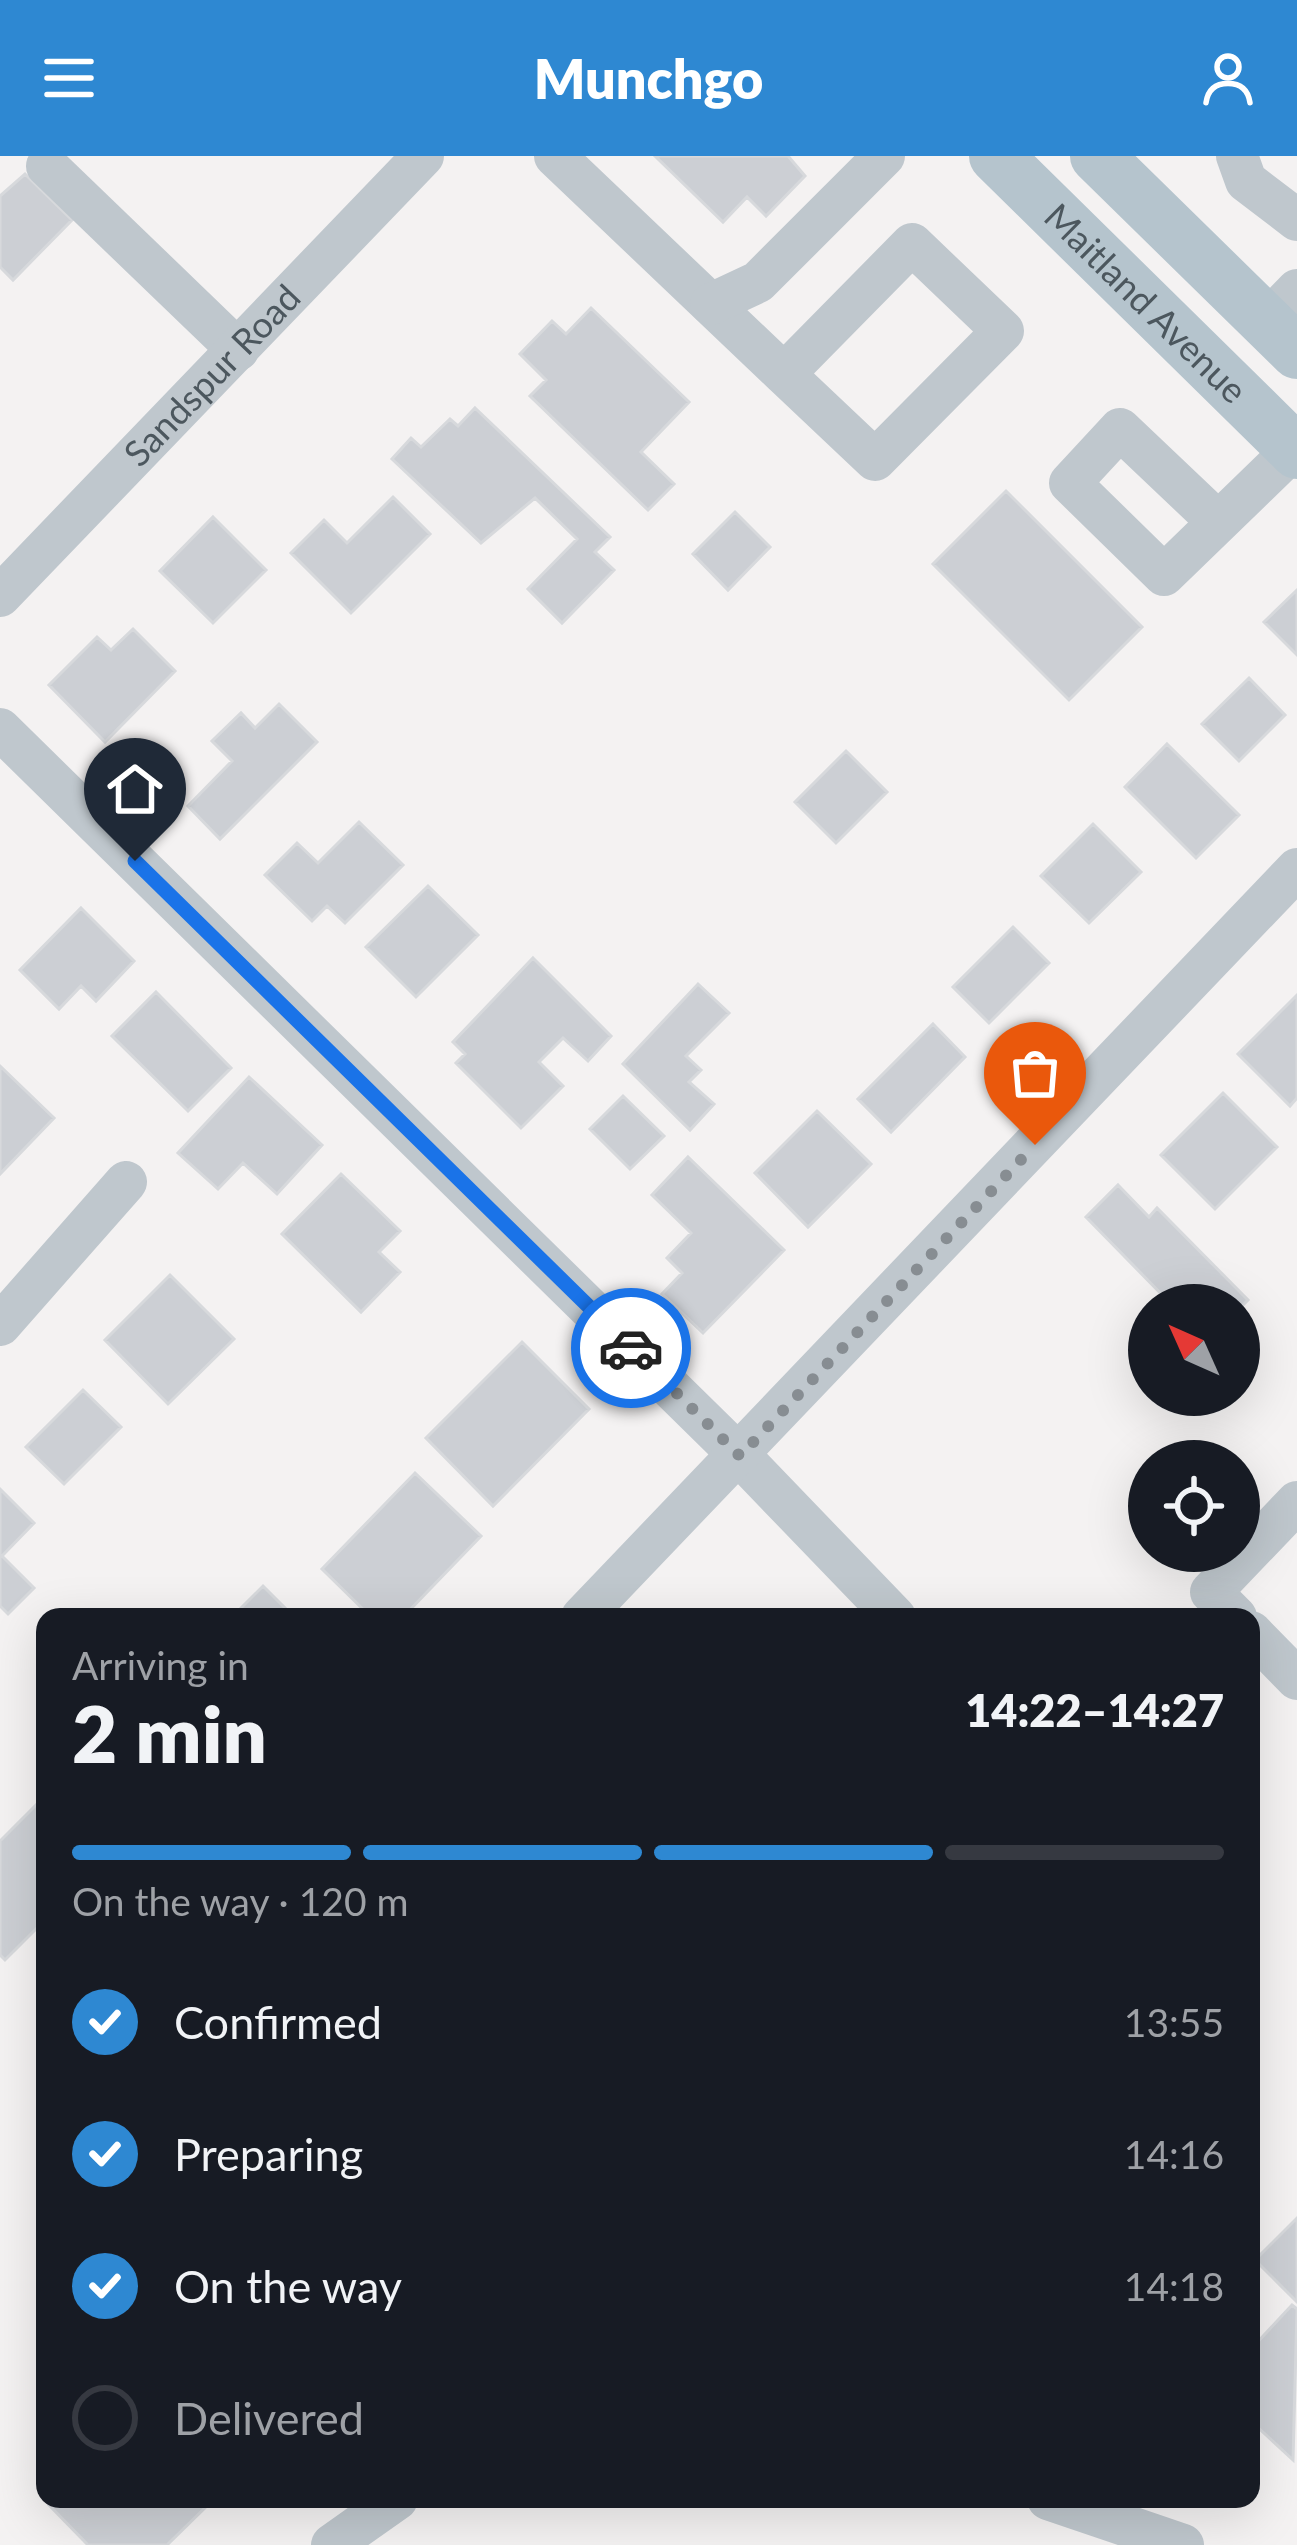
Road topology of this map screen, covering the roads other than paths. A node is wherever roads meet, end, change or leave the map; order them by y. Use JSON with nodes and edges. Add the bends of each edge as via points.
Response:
{"nodes":[{"id":1,"x":423,"y":156,"type":"edge"},
{"id":2,"x":555,"y":156,"type":"edge"},
{"id":3,"x":884,"y":156,"type":"edge"},
{"id":4,"x":996,"y":156,"type":"edge"},
{"id":5,"x":1237,"y":156,"type":"edge"},
{"id":6,"x":1118,"y":163,"type":"edge"},
{"id":7,"x":46,"y":166,"type":"dead end"},
{"id":8,"x":1297,"y":220,"type":"edge"},
{"id":9,"x":711,"y":304,"type":"junction"},
{"id":10,"x":1289,"y":328,"type":"edge"},
{"id":11,"x":238,"y":350,"type":"junction"},
{"id":12,"x":784,"y":374,"type":"junction"},
{"id":13,"x":1296,"y":450,"type":"edge"},
{"id":14,"x":1218,"y":522,"type":"dead end"},
{"id":15,"x":0,"y":596,"type":"edge"},
{"id":16,"x":0,"y":729,"type":"edge"},
{"id":17,"x":1297,"y":869,"type":"edge"},
{"id":18,"x":126,"y":1182,"type":"dead end"},
{"id":19,"x":0,"y":1325,"type":"edge"},
{"id":20,"x":740,"y":1456,"type":"junction"},
{"id":21,"x":1297,"y":1502,"type":"edge"},
{"id":22,"x":591,"y":1608,"type":"edge"},
{"id":23,"x":886,"y":1608,"type":"edge"},
{"id":24,"x":1227,"y":1608,"type":"edge"},
{"id":25,"x":1260,"y":1642,"type":"edge"},
{"id":26,"x":1297,"y":1679,"type":"edge"},
{"id":27,"x":385,"y":2508,"type":"edge"},
{"id":28,"x":1075,"y":2508,"type":"edge"},
{"id":29,"x":332,"y":2545,"type":"edge"},
{"id":30,"x":1184,"y":2545,"type":"edge"}],
"edges":[{"from":1,"to":11,"type":"street","name":"Sandspur Road"},
{"from":2,"to":9,"type":"street"},
{"from":3,"to":9,"type":"street","via":[[758,282]]},
{"from":4,"to":13,"type":"main road","name":"Maitland Avenue"},
{"from":5,"to":8,"type":"street","via":[[1246,182]]},
{"from":6,"to":10,"type":"main road","name":"Maitland Avenue"},
{"from":7,"to":11,"type":"street"},
{"from":9,"to":12,"type":"street"},
{"from":11,"to":15,"type":"street","name":"Sandspur Road"},
{"from":12,"to":12,"type":"street","via":[[875,460],[1003,331],[912,244]]},
{"from":13,"to":14,"type":"street"},
{"from":16,"to":20,"type":"street"},
{"from":17,"to":20,"type":"street"},
{"from":18,"to":19,"type":"street"},
{"from":20,"to":22,"type":"street"},
{"from":20,"to":23,"type":"street"},
{"from":21,"to":24,"type":"street","via":[[1211,1592]]},
{"from":25,"to":26,"type":"street"},
{"from":27,"to":29,"type":"street"},
{"from":28,"to":30,"type":"street"}]}
